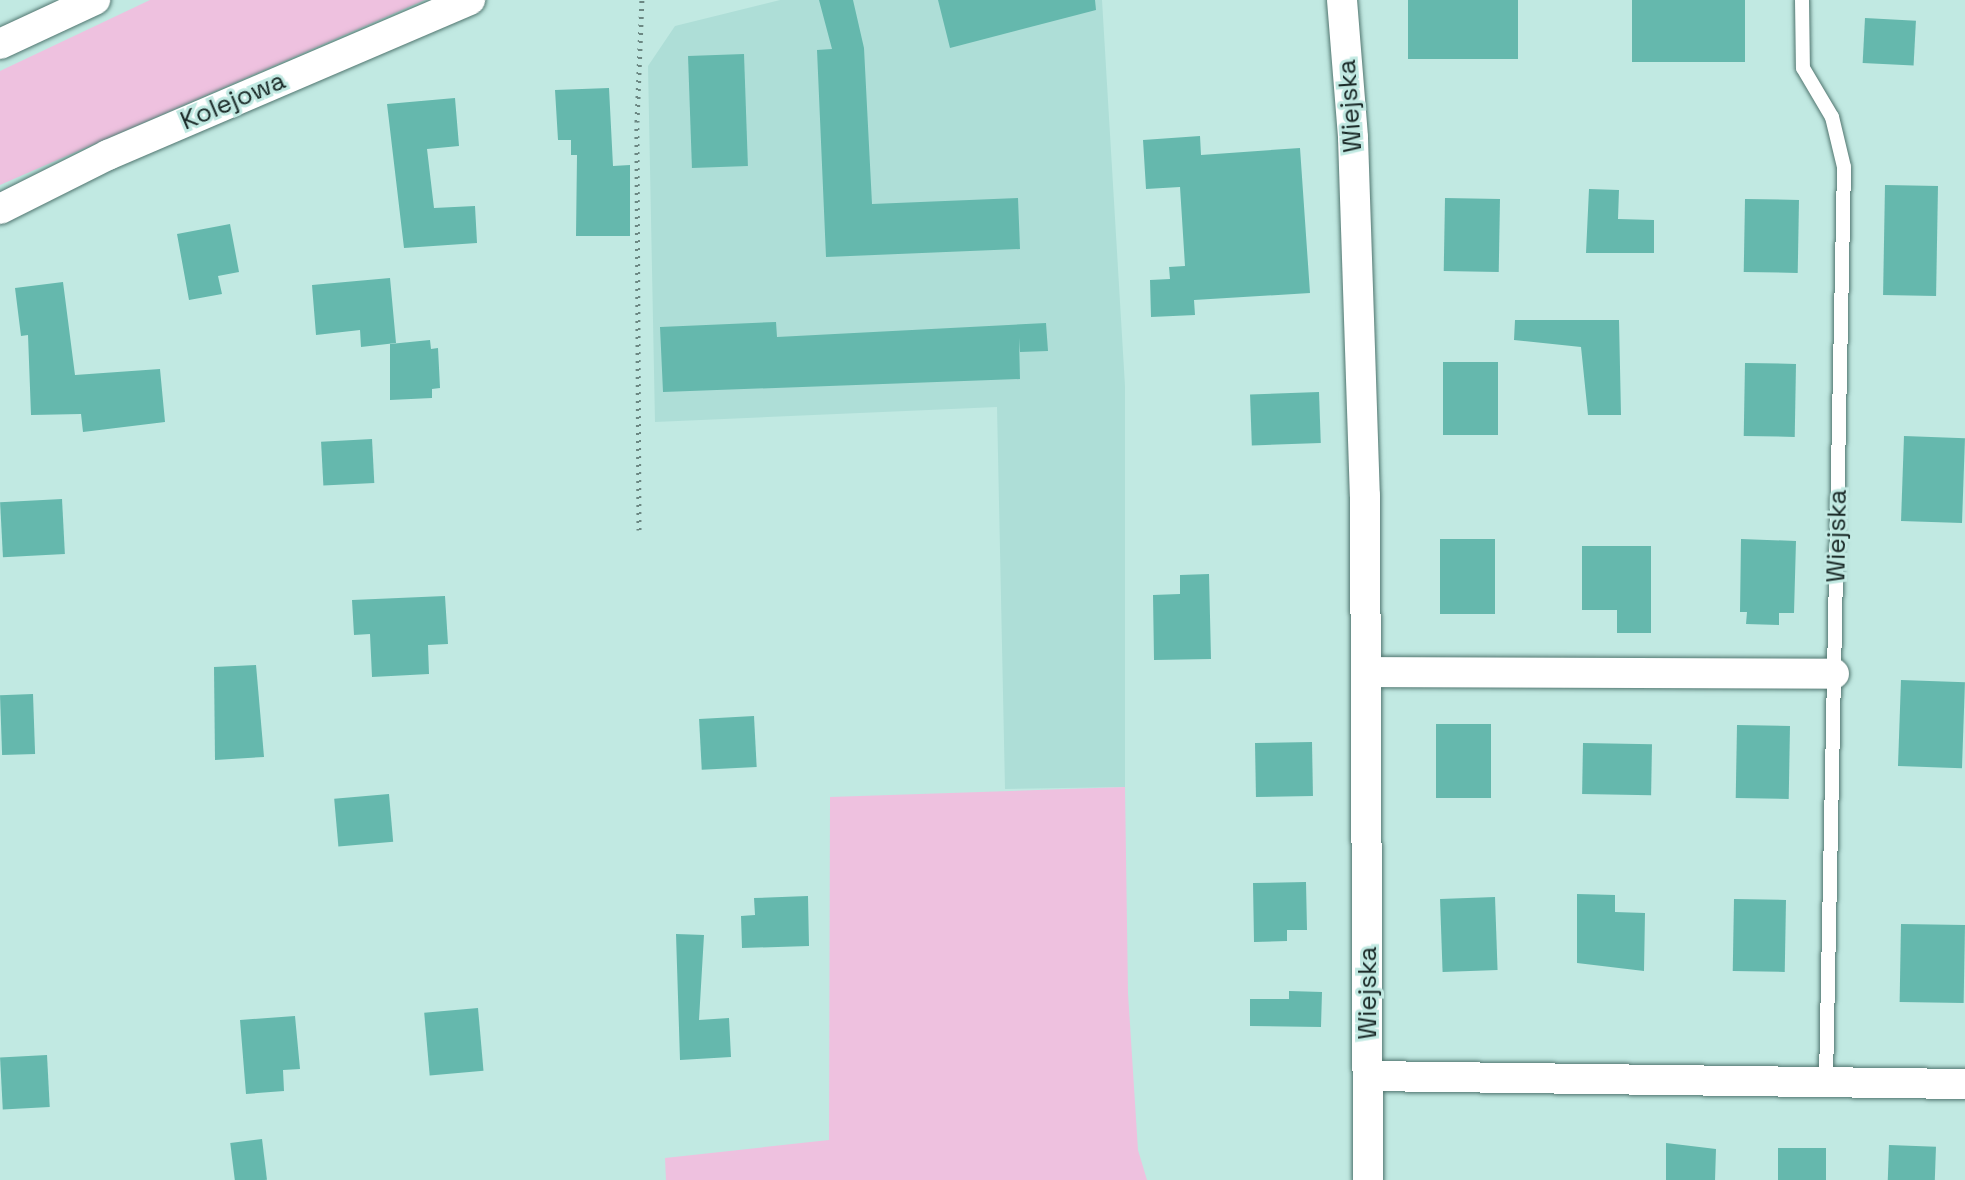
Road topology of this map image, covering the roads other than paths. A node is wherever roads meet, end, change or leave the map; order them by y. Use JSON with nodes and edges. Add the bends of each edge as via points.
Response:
{"nodes":[{"id":1,"x":95,"y":0,"type":"edge"},
{"id":2,"x":470,"y":0,"type":"edge"},
{"id":3,"x":1342,"y":0,"type":"edge"},
{"id":4,"x":1802,"y":0,"type":"edge"},
{"id":5,"x":0,"y":44,"type":"edge"},
{"id":6,"x":0,"y":209,"type":"edge"},
{"id":7,"x":1366,"y":672,"type":"junction"},
{"id":8,"x":1834,"y":674,"type":"junction"},
{"id":9,"x":1368,"y":1076,"type":"junction"},
{"id":10,"x":1826,"y":1081,"type":"junction"},
{"id":11,"x":1965,"y":1084,"type":"edge"},
{"id":12,"x":1368,"y":1180,"type":"edge"}],
"edges":[{"from":1,"to":5,"type":"street"},
{"from":2,"to":6,"type":"street","name":"Kolejowa","via":[[108,155]]},
{"from":3,"to":7,"type":"street","name":"Wiejska","via":[[1353,138]]},
{"from":4,"to":8,"type":"lane","name":"Wiejska","via":[[1803,68],[1832,117],[1844,167]]},
{"from":7,"to":8,"type":"street"},
{"from":7,"to":9,"type":"street","name":"Wiejska"},
{"from":8,"to":10,"type":"lane","name":"Wiejska"},
{"from":9,"to":10,"type":"street","name":"Wiejska"},
{"from":9,"to":12,"type":"street","name":"Wiejska"},
{"from":10,"to":11,"type":"street","name":"Wiejska"}]}
